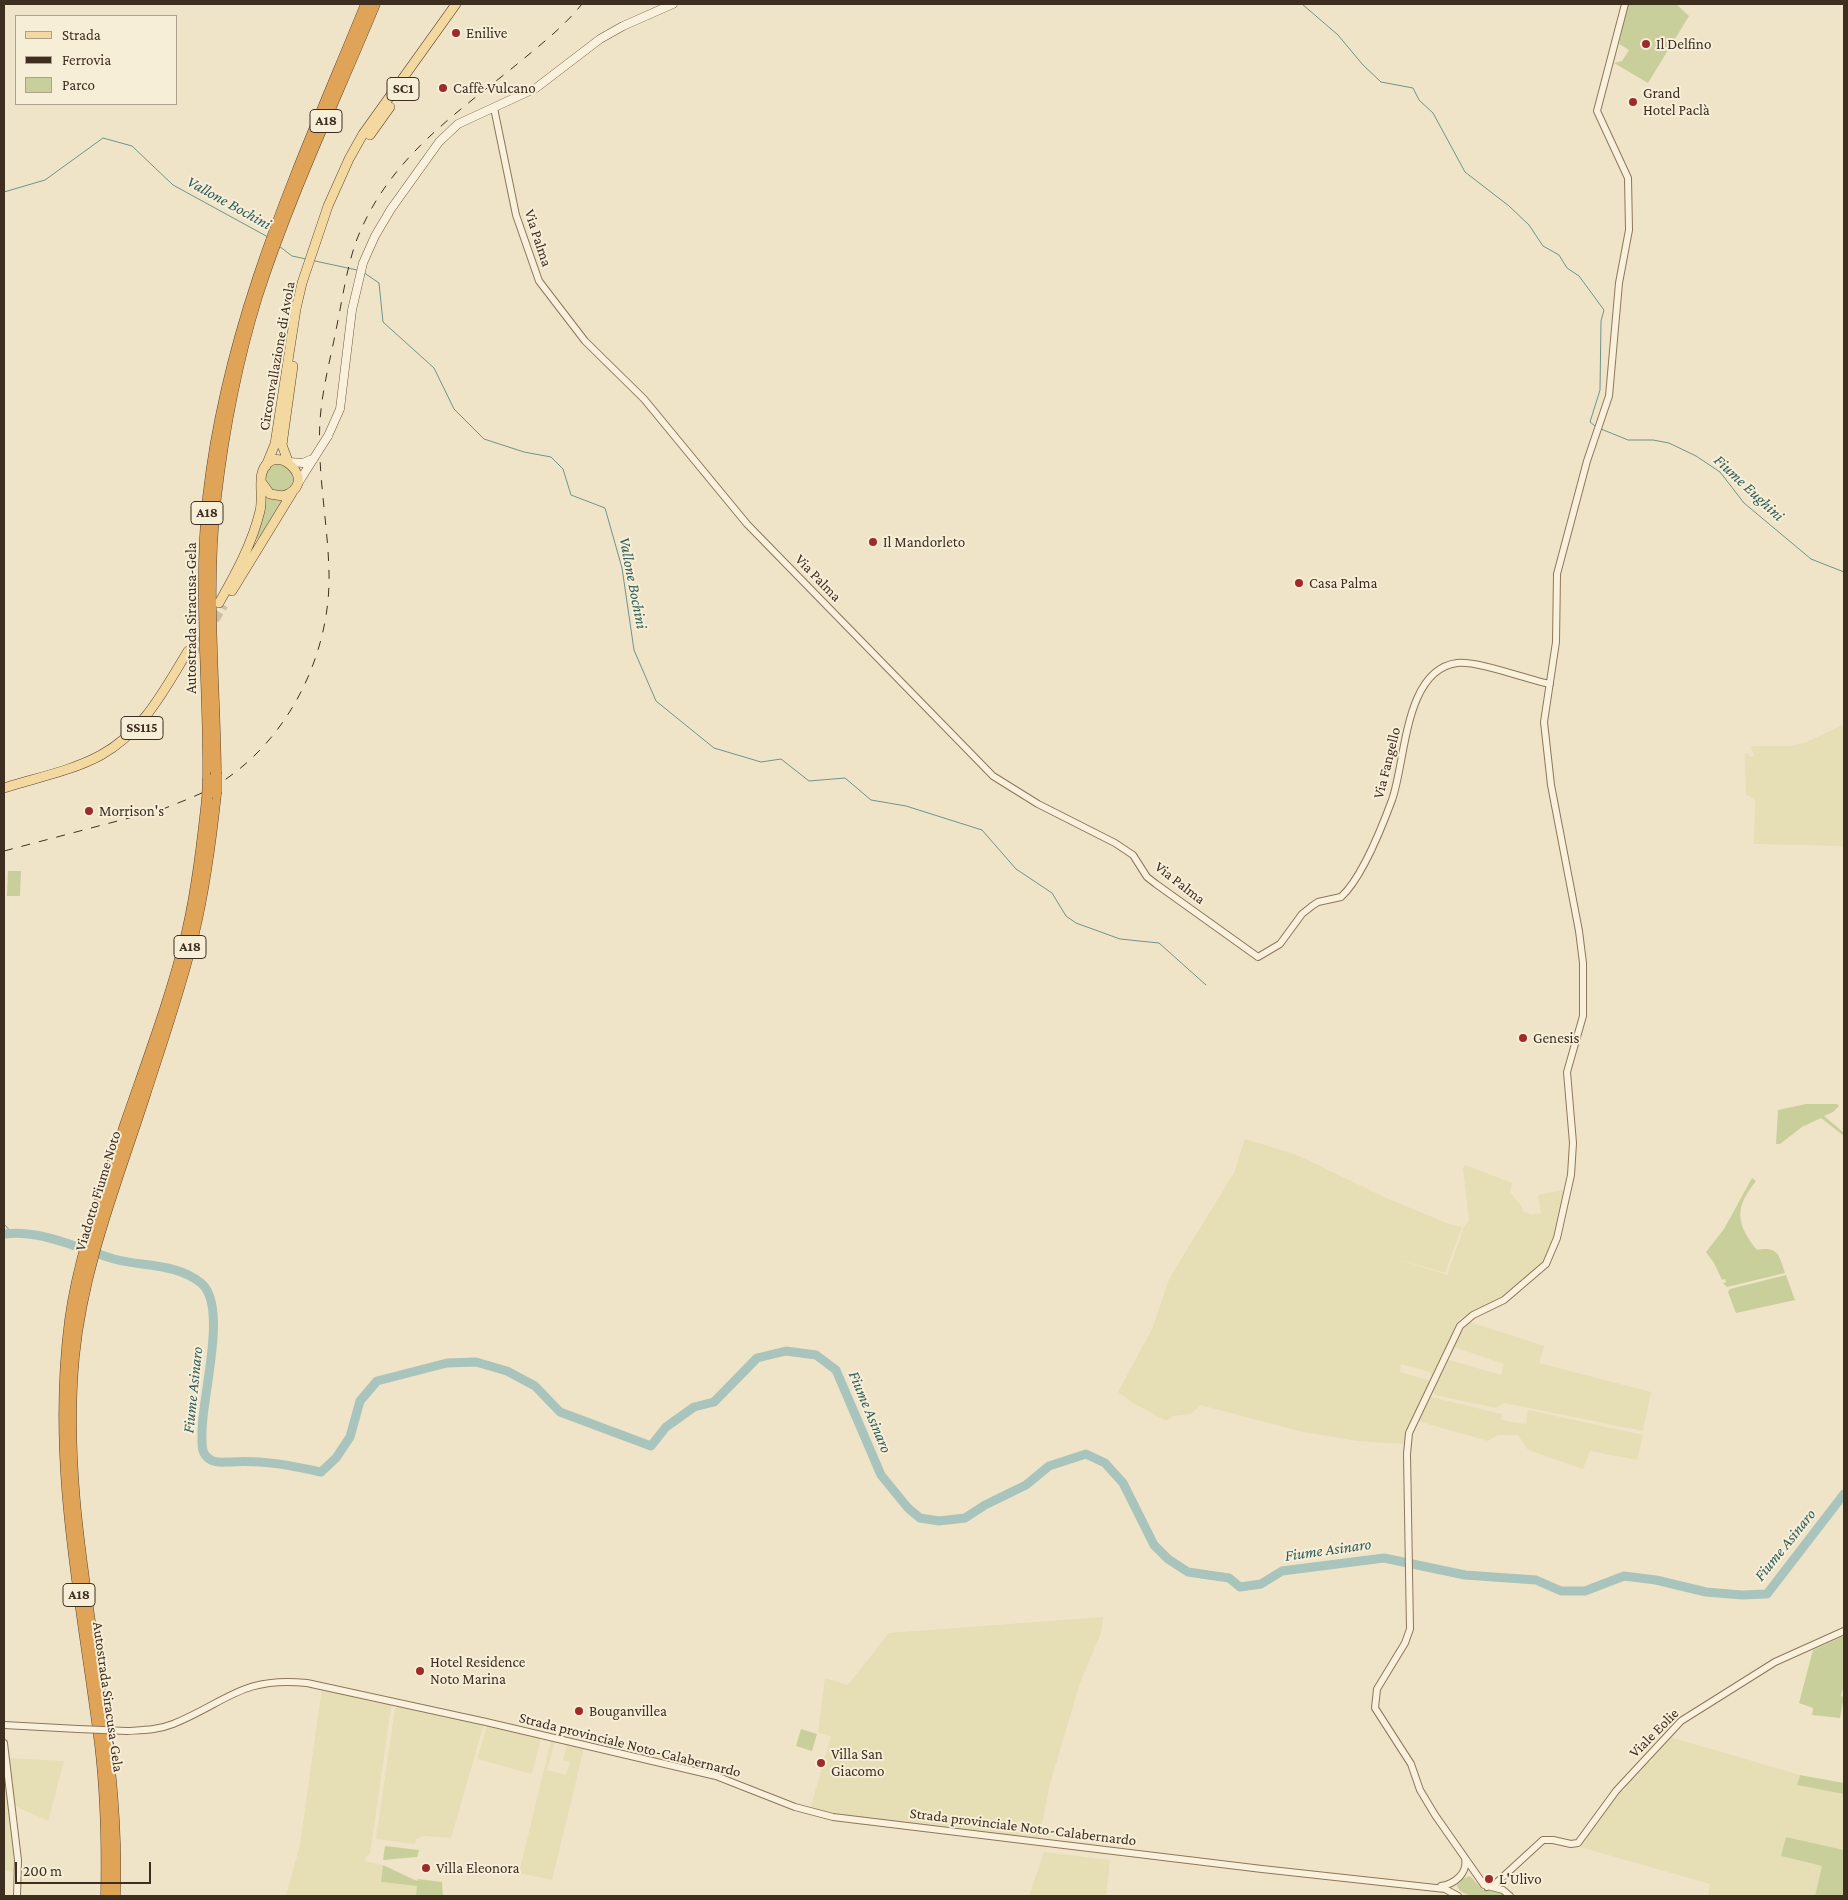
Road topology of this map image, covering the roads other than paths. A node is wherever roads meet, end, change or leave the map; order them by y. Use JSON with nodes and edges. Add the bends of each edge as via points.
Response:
{"nodes":[{"id":1,"x":366,"y":4,"type":"edge"},
{"id":2,"x":374,"y":4,"type":"edge"},
{"id":3,"x":456,"y":4,"type":"edge"},
{"id":4,"x":462,"y":4,"type":"edge"},
{"id":5,"x":673,"y":4,"type":"edge"},
{"id":6,"x":1626,"y":4,"type":"edge"},
{"id":7,"x":494,"y":108,"type":"junction"},
{"id":8,"x":344,"y":174,"type":"junction"},
{"id":9,"x":275,"y":237,"type":"junction"},
{"id":10,"x":268,"y":256,"type":"junction"},
{"id":11,"x":308,"y":267,"type":"junction"},
{"id":12,"x":314,"y":458,"type":"junction"},
{"id":13,"x":288,"y":462,"type":"junction"},
{"id":14,"x":266,"y":466,"type":"junction"},
{"id":15,"x":262,"y":483,"type":"junction"},
{"id":16,"x":296,"y":487,"type":"junction"},
{"id":17,"x":190,"y":653,"type":"tunnel mouth"},
{"id":18,"x":1550,"y":684,"type":"junction"},
{"id":19,"x":4,"y":788,"type":"edge"},
{"id":20,"x":211,"y":796,"type":"junction"},
{"id":21,"x":1258,"y":957,"type":"joint"},
{"id":22,"x":78,"y":1295,"type":"junction"},
{"id":23,"x":1844,"y":1631,"type":"edge"},
{"id":24,"x":4,"y":1725,"type":"edge"},
{"id":25,"x":4,"y":1743,"type":"edge"},
{"id":26,"x":1464,"y":1856,"type":"junction"},
{"id":27,"x":1508,"y":1871,"type":"junction"},
{"id":28,"x":1462,"y":1874,"type":"junction"},
{"id":29,"x":1477,"y":1876,"type":"junction"},
{"id":30,"x":1455,"y":1882,"type":"junction"},
{"id":31,"x":1487,"y":1887,"type":"junction"},
{"id":32,"x":1432,"y":1888,"type":"junction"},
{"id":33,"x":1503,"y":1890,"type":"junction"},
{"id":34,"x":1457,"y":1895,"type":"edge"},
{"id":35,"x":17,"y":1896,"type":"edge"},
{"id":36,"x":106,"y":1896,"type":"edge"},
{"id":37,"x":114,"y":1896,"type":"edge"},
{"id":38,"x":1510,"y":1896,"type":"edge"}],
"edges":[{"from":1,"to":9,"type":"highway","number":"A18"},
{"from":2,"to":9,"type":"highway","number":"A18"},
{"from":3,"to":8,"type":"main road","number":"SC1","via":[[363,134]]},
{"from":4,"to":8,"type":"main road","number":"SC1"},
{"from":5,"to":7,"type":"main road","via":[[607,35],[536,88]]},
{"from":6,"to":18,"type":"street","via":[[1597,111],[1622,160],[1630,188],[1629,230],[1618,283],[1609,396],[1571,514],[1556,574],[1556,642]]},
{"from":7,"to":12,"type":"main road","bridge":true,"via":[[458,124],[439,142],[375,236],[359,276],[352,310],[340,409]]},
{"from":7,"to":21,"type":"street","name":"Via Palma","via":[[516,215],[539,281],[585,341],[644,399],[747,524],[989,772],[1038,804],[1133,855],[1147,877]]},
{"from":8,"to":11,"type":"main road","number":"SC1","via":[[328,206]]},
{"from":9,"to":10,"type":"highway","number":"A18"},
{"from":10,"to":20,"type":"highway","name":"Autostrada Siracusa-Gela","number":"A18","bridge":true,"via":[[230,402],[216,499],[212,609],[216,772]]},
{"from":10,"to":20,"type":"highway","name":"Autostrada Siracusa-Gela","number":"A18","bridge":true,"via":[[236,346],[208,498],[204,600]]},
{"from":11,"to":13,"type":"main road","name":"Circonvallazione di Avola","via":[[282,445]]},
{"from":11,"to":14,"type":"main road","name":"Circonvallazione di Avola","via":[[296,309],[275,444]]},
{"from":12,"to":13,"type":"main road","via":[[303,463]]},
{"from":12,"to":16,"type":"main road"},
{"from":13,"to":14,"type":"main road","via":[[274,461]]},
{"from":13,"to":16,"type":"main road","via":[[297,472]]},
{"from":14,"to":15,"type":"main road"},
{"from":15,"to":16,"type":"main road","via":[[274,496],[288,495]]},
{"from":15,"to":16,"type":"main road","via":[[261,508],[253,538],[222,604]]},
{"from":17,"to":19,"type":"main road","number":"SS115","via":[[133,732],[101,755]]},
{"from":18,"to":21,"type":"street","name":"Via Fangello","via":[[1465,663],[1445,667],[1432,674],[1421,689],[1412,715],[1392,800],[1356,878],[1341,897],[1318,902],[1308,909],[1280,944]]},
{"from":18,"to":26,"type":"street","via":[[1544,736],[1583,963],[1583,1016],[1567,1072],[1573,1143],[1571,1175],[1549,1259],[1520,1288],[1460,1326],[1409,1433],[1408,1637],[1377,1690],[1374,1704],[1377,1714],[1411,1764],[1420,1790]]},
{"from":20,"to":22,"type":"highway","name":"Viadotto Fiume Noto","number":"A18","via":[[187,932],[99,1234]]},
{"from":22,"to":36,"type":"highway","name":"Autostrada Siracusa-Gela","number":"A18","via":[[64,1400],[65,1466],[68,1520],[102,1765]]},
{"from":22,"to":37,"type":"highway","name":"Autostrada Siracusa-Gela","number":"A18","via":[[72,1458],[76,1513],[108,1746],[114,1825]]},
{"from":23,"to":27,"type":"street","name":"Viale Eolie","via":[[1775,1662],[1681,1721],[1616,1791],[1581,1841],[1571,1844],[1543,1840]]},
{"from":24,"to":32,"type":"street","name":"Strada provinciale Noto-Calabernardo","bridge":true,"via":[[146,1730],[173,1724],[236,1691],[286,1681],[371,1696],[716,1776],[795,1807],[833,1817]]},
{"from":25,"to":35,"type":"street","via":[[18,1860]]},
{"from":26,"to":28,"type":"street","via":[[1466,1862]]},
{"from":26,"to":29,"type":"street"},
{"from":27,"to":31,"type":"street"},
{"from":27,"to":33,"type":"street","via":[[1503,1879]]},
{"from":28,"to":29,"type":"street"},
{"from":28,"to":30,"type":"street"},
{"from":29,"to":31,"type":"street"},
{"from":30,"to":32,"type":"street"},
{"from":30,"to":34,"type":"street"},
{"from":31,"to":33,"type":"street"},
{"from":32,"to":34,"type":"street","via":[[1449,1890]]},
{"from":33,"to":38,"type":"street"}]}
